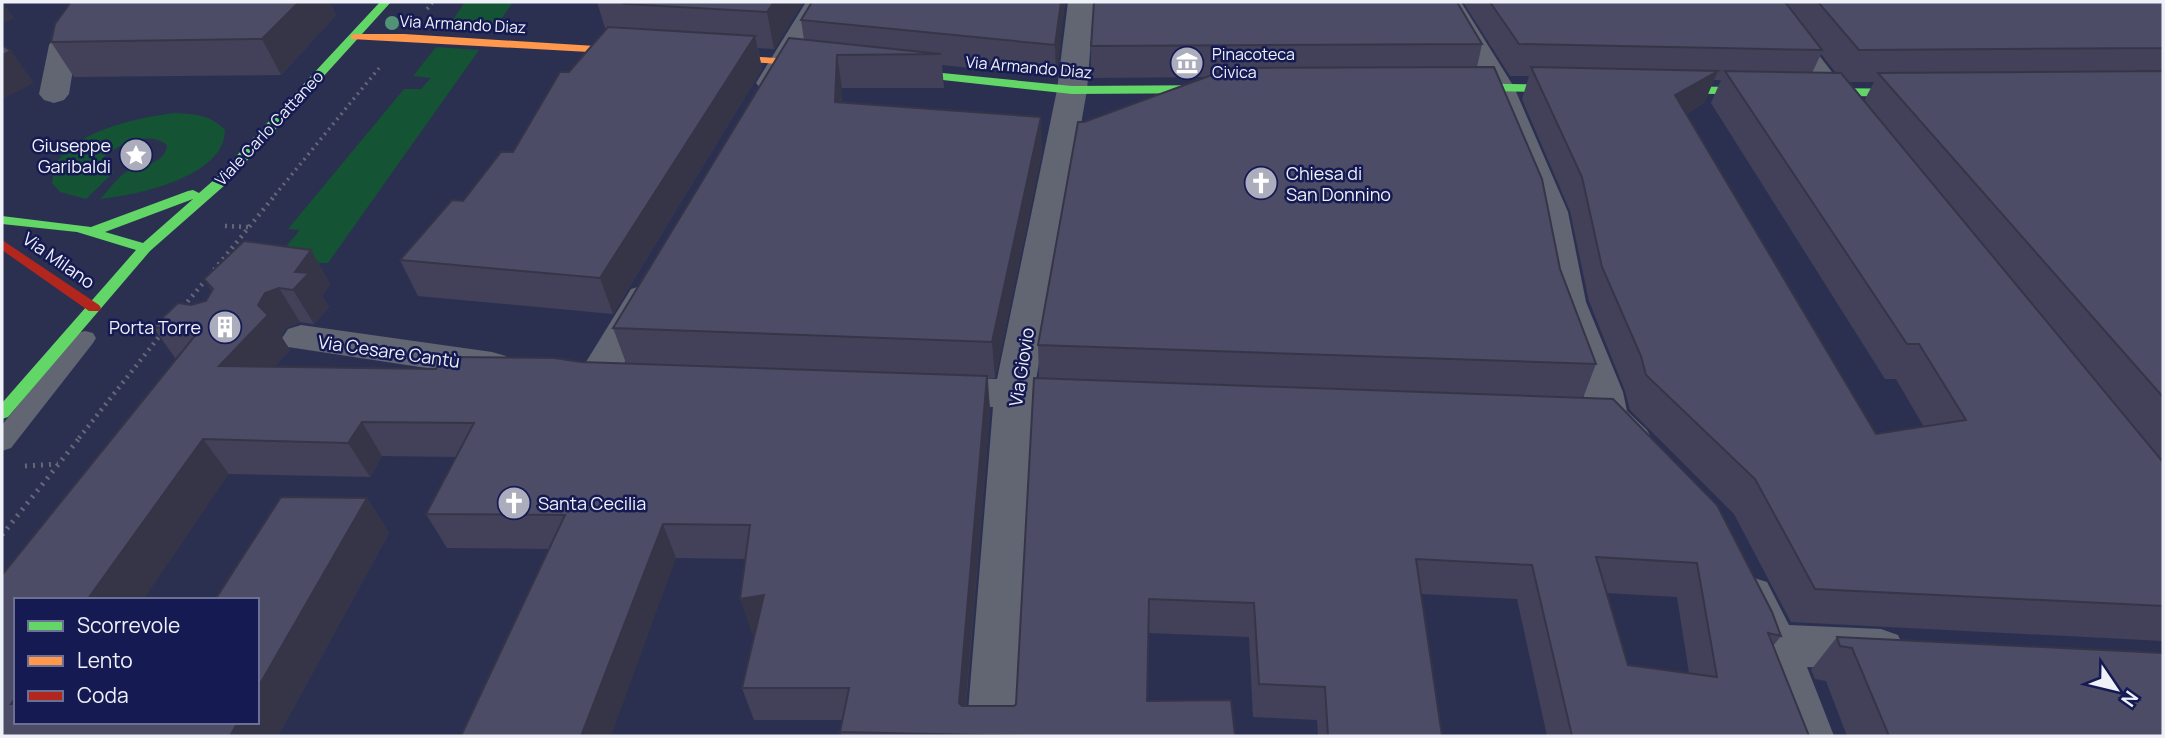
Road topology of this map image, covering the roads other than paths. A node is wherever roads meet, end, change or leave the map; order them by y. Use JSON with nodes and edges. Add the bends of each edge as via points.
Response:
{"nodes":[{"id":1,"x":88,"y":2,"type":"edge"},
{"id":2,"x":386,"y":2,"type":"edge"},
{"id":3,"x":819,"y":2,"type":"edge"},
{"id":4,"x":1081,"y":2,"type":"edge"},
{"id":5,"x":1448,"y":2,"type":"edge"},
{"id":6,"x":1765,"y":2,"type":"edge"},
{"id":7,"x":355,"y":37,"type":"junction"},
{"id":8,"x":662,"y":53,"type":"edge"},
{"id":9,"x":690,"y":55,"type":"edge"},
{"id":10,"x":785,"y":60,"type":"junction"},
{"id":11,"x":839,"y":66,"type":"edge"},
{"id":12,"x":881,"y":70,"type":"edge"},
{"id":13,"x":55,"y":86,"type":"dead end"},
{"id":14,"x":1499,"y":87,"type":"junction"},
{"id":15,"x":1430,"y":88,"type":"edge"},
{"id":16,"x":1237,"y":89,"type":"edge"},
{"id":17,"x":1596,"y":89,"type":"edge"},
{"id":18,"x":1072,"y":90,"type":"junction"},
{"id":19,"x":1638,"y":90,"type":"edge"},
{"id":20,"x":1833,"y":93,"type":"junction"},
{"id":21,"x":1930,"y":93,"type":"edge"},
{"id":22,"x":757,"y":107,"type":"edge"},
{"id":23,"x":1867,"y":136,"type":"edge"},
{"id":24,"x":220,"y":181,"type":"junction"},
{"id":25,"x":2,"y":220,"type":"edge"},
{"id":26,"x":91,"y":232,"type":"junction"},
{"id":27,"x":2,"y":244,"type":"edge"},
{"id":28,"x":145,"y":248,"type":"junction"},
{"id":29,"x":661,"y":269,"type":"edge"},
{"id":30,"x":94,"y":308,"type":"junction"},
{"id":31,"x":301,"y":338,"type":"dead end"},
{"id":32,"x":595,"y":380,"type":"junction"},
{"id":33,"x":641,"y":381,"type":"edge"},
{"id":34,"x":904,"y":390,"type":"edge"},
{"id":35,"x":1014,"y":394,"type":"junction"},
{"id":36,"x":1125,"y":398,"type":"edge"},
{"id":37,"x":2,"y":413,"type":"edge"},
{"id":38,"x":1568,"y":415,"type":"edge"},
{"id":39,"x":1609,"y":416,"type":"junction"},
{"id":40,"x":2,"y":442,"type":"edge"},
{"id":41,"x":1654,"y":463,"type":"edge"},
{"id":42,"x":1734,"y":562,"type":"edge"},
{"id":43,"x":1775,"y":645,"type":"junction"},
{"id":44,"x":1927,"y":652,"type":"edge"},
{"id":45,"x":991,"y":736,"type":"edge"},
{"id":46,"x":1809,"y":736,"type":"edge"}],
"edges":[{"from":1,"to":13,"type":"street","via":[[64,37]]},
{"from":2,"to":7,"type":"street","name":"Viale Carlo Cattaneo"},
{"from":3,"to":10,"type":"street"},
{"from":4,"to":18,"type":"street","name":"Via Giovio"},
{"from":5,"to":14,"type":"street"},
{"from":6,"to":20,"type":"street"},
{"from":7,"to":8,"type":"street","name":"Via Armando Diaz"},
{"from":7,"to":24,"type":"street","name":"Viale Carlo Cattaneo"},
{"from":9,"to":10,"type":"street"},
{"from":10,"to":11,"type":"street"},
{"from":10,"to":22,"type":"street"},
{"from":12,"to":18,"type":"street","name":"Via Armando Diaz"},
{"from":14,"to":15,"type":"street"},
{"from":14,"to":17,"type":"street"},
{"from":14,"to":39,"type":"street","via":[[1551,212],[1568,302]]},
{"from":16,"to":18,"type":"street","name":"Via Armando Diaz"},
{"from":18,"to":35,"type":"street","name":"Via Giovio"},
{"from":19,"to":20,"type":"street"},
{"from":20,"to":21,"type":"street"},
{"from":20,"to":23,"type":"street"},
{"from":24,"to":26,"type":"street"},
{"from":24,"to":28,"type":"street","name":"Viale Carlo Cattaneo"},
{"from":25,"to":26,"type":"street","name":"Via Milano"},
{"from":26,"to":28,"type":"street","name":"Via Milano"},
{"from":27,"to":30,"type":"street","name":"Via Milano"},
{"from":28,"to":30,"type":"street","name":"Viale Carlo Cattaneo"},
{"from":28,"to":40,"type":"lane","name":"Viale Carlo Cattaneo","via":[[148,256]]},
{"from":29,"to":32,"type":"street"},
{"from":30,"to":37,"type":"street","name":"Viale Carlo Cattaneo"},
{"from":31,"to":32,"type":"street","name":"Via Cesare Cantù"},
{"from":32,"to":33,"type":"street","name":"Via Cesare Cantù"},
{"from":34,"to":35,"type":"street"},
{"from":35,"to":36,"type":"street"},
{"from":35,"to":45,"type":"street","name":"Via Giovio"},
{"from":38,"to":39,"type":"street"},
{"from":39,"to":41,"type":"street"},
{"from":42,"to":43,"type":"street"},
{"from":43,"to":44,"type":"street"},
{"from":43,"to":46,"type":"street"}]}
